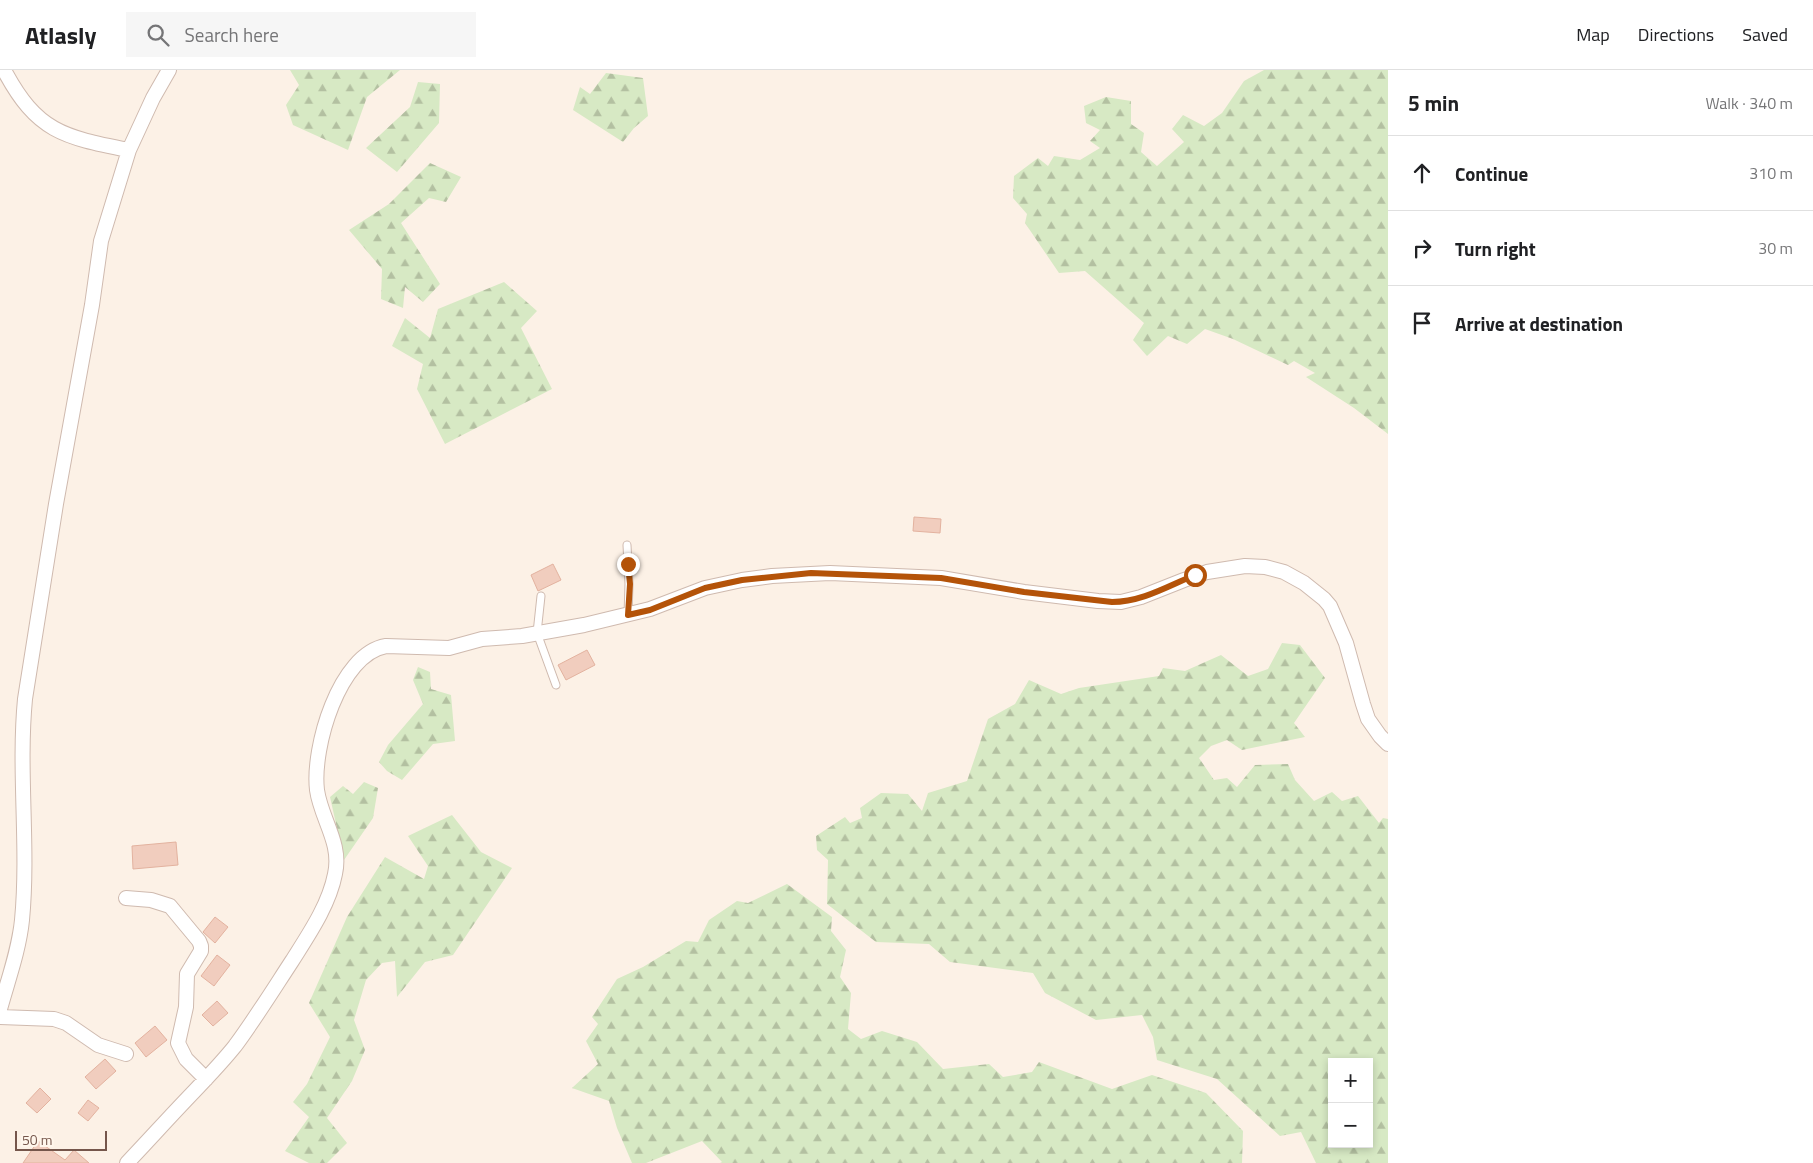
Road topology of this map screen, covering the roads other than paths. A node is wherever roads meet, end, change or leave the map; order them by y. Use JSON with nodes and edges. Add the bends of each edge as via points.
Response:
{"nodes":[{"id":1,"x":4,"y":70,"type":"edge"},
{"id":2,"x":169,"y":70,"type":"edge"},
{"id":3,"x":128,"y":150,"type":"junction"},
{"id":4,"x":627,"y":545,"type":"dead end"},
{"id":5,"x":541,"y":596,"type":"dead end"},
{"id":6,"x":628,"y":615,"type":"junction"},
{"id":7,"x":537,"y":633,"type":"junction"},
{"id":8,"x":556,"y":685,"type":"dead end"},
{"id":9,"x":1388,"y":744,"type":"edge"},
{"id":10,"x":126,"y":898,"type":"dead end"},
{"id":11,"x":0,"y":1009,"type":"edge"},
{"id":12,"x":0,"y":1017,"type":"edge"},
{"id":13,"x":126,"y":1054,"type":"dead end"},
{"id":14,"x":206,"y":1079,"type":"junction"},
{"id":15,"x":127,"y":1163,"type":"edge"}],
"edges":[{"from":1,"to":3,"type":"street","via":[[28,107],[48,126],[77,138]]},
{"from":2,"to":3,"type":"street"},
{"from":3,"to":11,"type":"street","via":[[107,217],[98,260],[25,699],[22,922]]},
{"from":4,"to":6,"type":"lane"},
{"from":5,"to":7,"type":"lane"},
{"from":6,"to":7,"type":"street"},
{"from":6,"to":9,"type":"street","via":[[650,610],[705,588],[782,575],[830,573],[941,578],[1024,592],[1121,602],[1207,572],[1245,566],[1265,567],[1284,572],[1304,583],[1330,606],[1346,643],[1368,718]]},
{"from":7,"to":8,"type":"lane"},
{"from":7,"to":14,"type":"street","via":[[449,648],[378,647],[364,656],[348,677],[326,720],[319,756],[319,797],[337,851],[330,891],[302,946],[272,992],[234,1047]]},
{"from":10,"to":14,"type":"street","via":[[151,900],[170,906],[202,946],[187,974],[186,1007],[178,1043],[186,1058]]},
{"from":12,"to":13,"type":"street","via":[[54,1019],[66,1023],[98,1045]]},
{"from":14,"to":15,"type":"street"}]}
